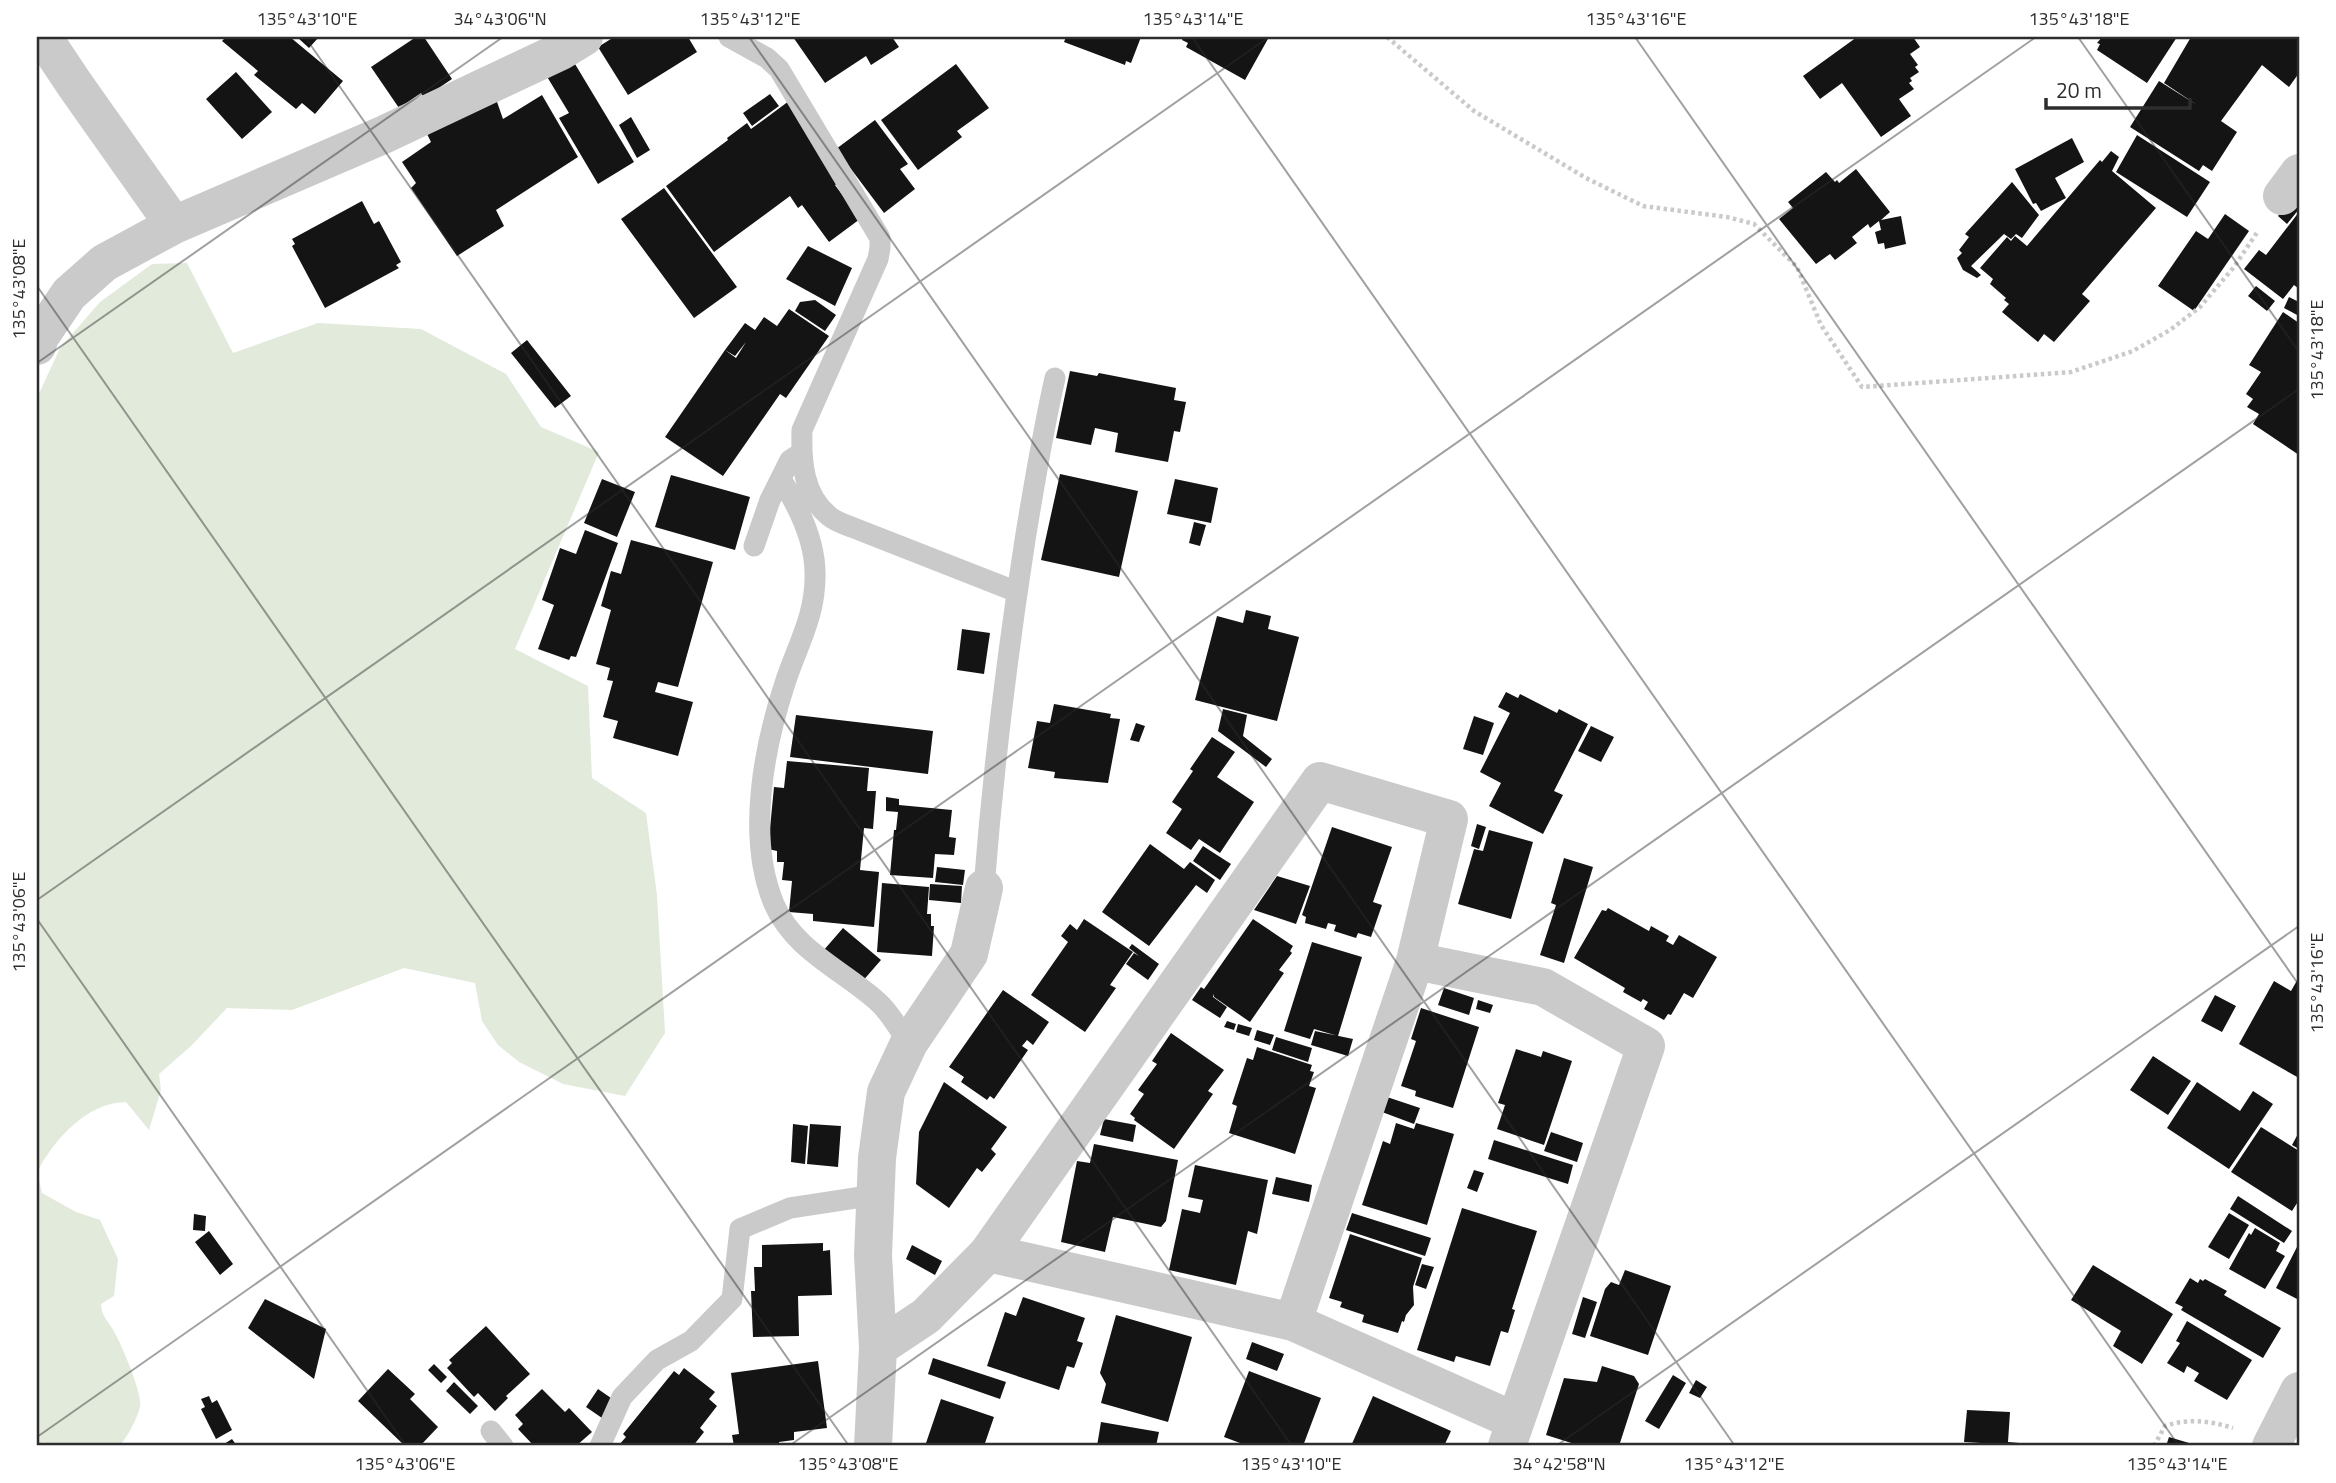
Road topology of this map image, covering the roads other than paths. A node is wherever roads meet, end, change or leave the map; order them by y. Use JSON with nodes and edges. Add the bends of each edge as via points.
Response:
{"nodes":[{"id":1,"x":43,"y":37,"type":"edge"},
{"id":2,"x":583,"y":37,"type":"edge"},
{"id":3,"x":729,"y":37,"type":"edge"},
{"id":4,"x":174,"y":225,"type":"junction"},
{"id":5,"x":37,"y":346,"type":"edge"},
{"id":6,"x":1055,"y":378,"type":"dead end"},
{"id":7,"x":801,"y":453,"type":"junction"},
{"id":8,"x":781,"y":479,"type":"junction"},
{"id":9,"x":754,"y":546,"type":"dead end"},
{"id":10,"x":1017,"y":592,"type":"junction"},
{"id":11,"x":984,"y":888,"type":"joint"},
{"id":12,"x":1415,"y":961,"type":"junction"},
{"id":13,"x":909,"y":1043,"type":"junction"},
{"id":14,"x":875,"y":1195,"type":"junction"},
{"id":15,"x":988,"y":1253,"type":"junction"},
{"id":16,"x":1293,"y":1322,"type":"junction"},
{"id":17,"x":878,"y":1348,"type":"junction"},
{"id":18,"x":2299,"y":1391,"type":"edge"},
{"id":19,"x":1511,"y":1434,"type":"edge"},
{"id":20,"x":2273,"y":1443,"type":"edge"},
{"id":21,"x":600,"y":1446,"type":"edge"},
{"id":22,"x":873,"y":1446,"type":"edge"}],
"edges":[{"from":1,"to":4,"type":"street"},
{"from":2,"to":4,"type":"street","via":[[383,135]]},
{"from":3,"to":7,"type":"lane","via":[[779,69],[880,238],[878,259],[802,430]]},
{"from":4,"to":5,"type":"street","via":[[104,263],[69,294]]},
{"from":6,"to":10,"type":"lane"},
{"from":7,"to":8,"type":"lane","via":[[790,460]]},
{"from":7,"to":10,"type":"lane","via":[[815,502],[831,517]]},
{"from":8,"to":9,"type":"lane"},
{"from":8,"to":13,"type":"lane","via":[[806,532],[815,571],[813,609],[786,681],[763,767],[764,868],[786,927],[879,1002]]},
{"from":10,"to":11,"type":"lane","via":[[994,761]]},
{"from":11,"to":13,"type":"street","via":[[969,954]]},
{"from":12,"to":15,"type":"street","via":[[1449,819],[1320,781]]},
{"from":12,"to":16,"type":"street"},
{"from":12,"to":19,"type":"street","via":[[1543,987],[1646,1046]]},
{"from":13,"to":14,"type":"street","via":[[886,1092]]},
{"from":14,"to":17,"type":"street"},
{"from":14,"to":21,"type":"lane","via":[[790,1208],[740,1228],[732,1299],[691,1341],[657,1360],[622,1397]]},
{"from":15,"to":16,"type":"street"},
{"from":15,"to":17,"type":"street","via":[[926,1316]]},
{"from":16,"to":19,"type":"street"},
{"from":17,"to":22,"type":"street"},
{"from":18,"to":20,"type":"street"}]}
